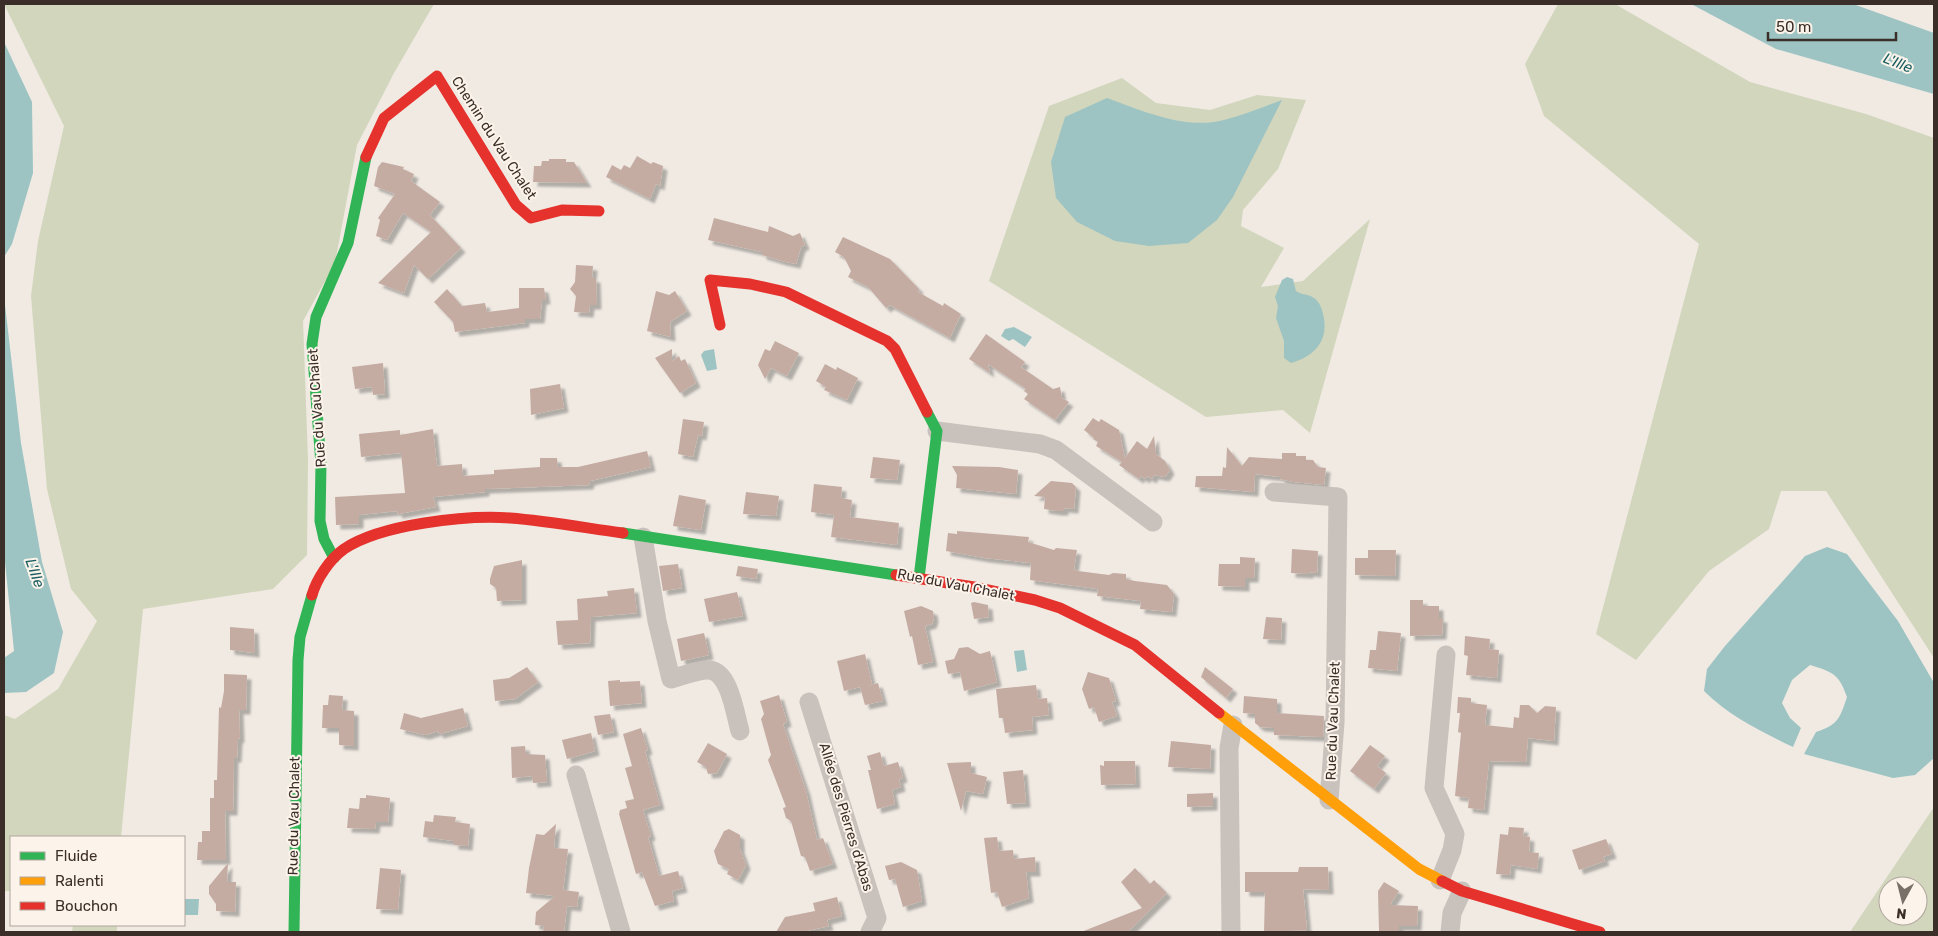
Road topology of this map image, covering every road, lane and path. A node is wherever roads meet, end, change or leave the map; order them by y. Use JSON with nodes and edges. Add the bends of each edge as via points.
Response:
{"nodes":[{"id":1,"x":384,"y":118,"type":"joint"},
{"id":2,"x":599,"y":211,"type":"dead end"},
{"id":3,"x":720,"y":325,"type":"dead end"},
{"id":4,"x":937,"y":431,"type":"junction"},
{"id":5,"x":1274,"y":492,"type":"dead end"},
{"id":6,"x":1153,"y":522,"type":"dead end"},
{"id":7,"x":643,"y":537,"type":"junction"},
{"id":8,"x":334,"y":558,"type":"junction"},
{"id":9,"x":919,"y":578,"type":"junction"},
{"id":10,"x":1446,"y":655,"type":"dead end"},
{"id":11,"x":809,"y":702,"type":"dead end"},
{"id":12,"x":1233,"y":725,"type":"junction"},
{"id":13,"x":740,"y":731,"type":"dead end"},
{"id":14,"x":576,"y":775,"type":"dead end"},
{"id":15,"x":1330,"y":800,"type":"junction"},
{"id":16,"x":1440,"y":880,"type":"junction"},
{"id":17,"x":1462,"y":891,"type":"junction"},
{"id":18,"x":294,"y":932,"type":"edge"},
{"id":19,"x":621,"y":932,"type":"edge"},
{"id":20,"x":870,"y":932,"type":"edge"},
{"id":21,"x":1230,"y":932,"type":"edge"},
{"id":22,"x":1450,"y":932,"type":"edge"},
{"id":23,"x":1600,"y":932,"type":"edge"}],
"edges":[{"from":1,"to":2,"type":"street","name":"Chemin du Vau Chalet","via":[[437,76],[516,205],[531,218],[562,210]]},
{"from":1,"to":8,"type":"street","name":"Rue du Vau Chalet","via":[[364,161],[348,243],[316,317],[312,344],[321,464],[320,521],[324,539]]},
{"from":3,"to":4,"type":"street","via":[[710,280],[781,290],[800,298],[891,344]]},
{"from":4,"to":6,"type":"street","via":[[1040,444],[1056,450]]},
{"from":4,"to":9,"type":"street"},
{"from":5,"to":15,"type":"street","name":"Rue du Vau Chalet","via":[[1338,498],[1335,723]]},
{"from":7,"to":8,"type":"street","name":"Rue du Vau Chalet","via":[[528,520],[470,518],[382,532],[351,544]]},
{"from":7,"to":9,"type":"street","name":"Rue du Vau Chalet"},
{"from":7,"to":13,"type":"street","via":[[671,679],[708,670],[719,672],[726,680]]},
{"from":8,"to":18,"type":"street","name":"Rue du Vau Chalet","via":[[311,594],[300,636]]},
{"from":9,"to":12,"type":"street","name":"Rue du Vau Chalet","via":[[1035,600],[1097,625],[1135,646]]},
{"from":10,"to":16,"type":"street","via":[[1434,788],[1455,834]]},
{"from":11,"to":20,"type":"street","name":"Allée des Pierres d'Abas","via":[[877,918]]},
{"from":12,"to":15,"type":"street","name":"Rue du Vau Chalet"},
{"from":12,"to":21,"type":"street","via":[[1228,748]]},
{"from":14,"to":19,"type":"street"},
{"from":15,"to":16,"type":"street","name":"Rue du Vau Chalet","via":[[1419,869]]},
{"from":16,"to":17,"type":"street","name":"Rue du Vau Chalet"},
{"from":17,"to":22,"type":"street","via":[[1452,913]]},
{"from":17,"to":23,"type":"street","name":"Rue du Vau Chalet"}]}
